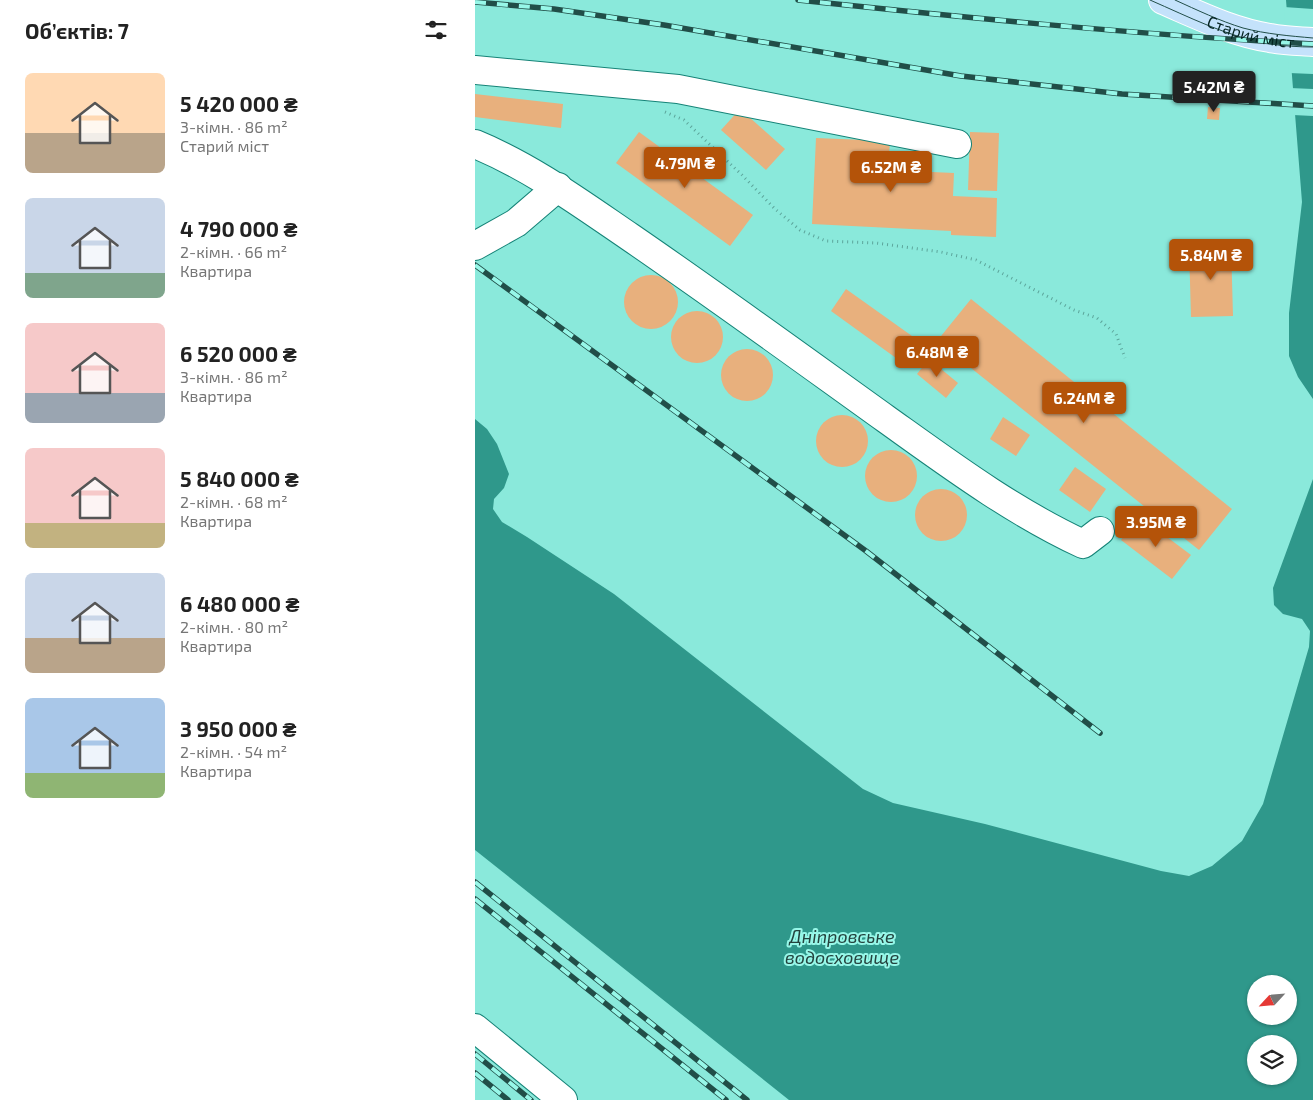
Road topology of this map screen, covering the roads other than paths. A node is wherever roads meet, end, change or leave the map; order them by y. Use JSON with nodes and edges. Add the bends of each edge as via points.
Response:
{"nodes":[{"id":1,"x":1163,"y":0,"type":"edge"},
{"id":2,"x":1313,"y":42,"type":"edge"},
{"id":3,"x":475,"y":70,"type":"edge"},
{"id":4,"x":475,"y":144,"type":"edge"},
{"id":5,"x":957,"y":144,"type":"dead end"},
{"id":6,"x":558,"y":188,"type":"junction"},
{"id":7,"x":475,"y":246,"type":"edge"},
{"id":8,"x":1100,"y":531,"type":"dead end"},
{"id":9,"x":475,"y":1028,"type":"edge"},
{"id":10,"x":563,"y":1100,"type":"edge"}],
"edges":[{"from":1,"to":2,"type":"main road","name":"Старий міст","via":[[1245,32]]},
{"from":3,"to":5,"type":"lane","via":[[678,89]]},
{"from":4,"to":6,"type":"lane","via":[[505,156]]},
{"from":6,"to":7,"type":"lane","via":[[516,223]]},
{"from":6,"to":8,"type":"lane","via":[[968,476],[1049,528],[1083,544]]},
{"from":9,"to":10,"type":"lane"}]}
